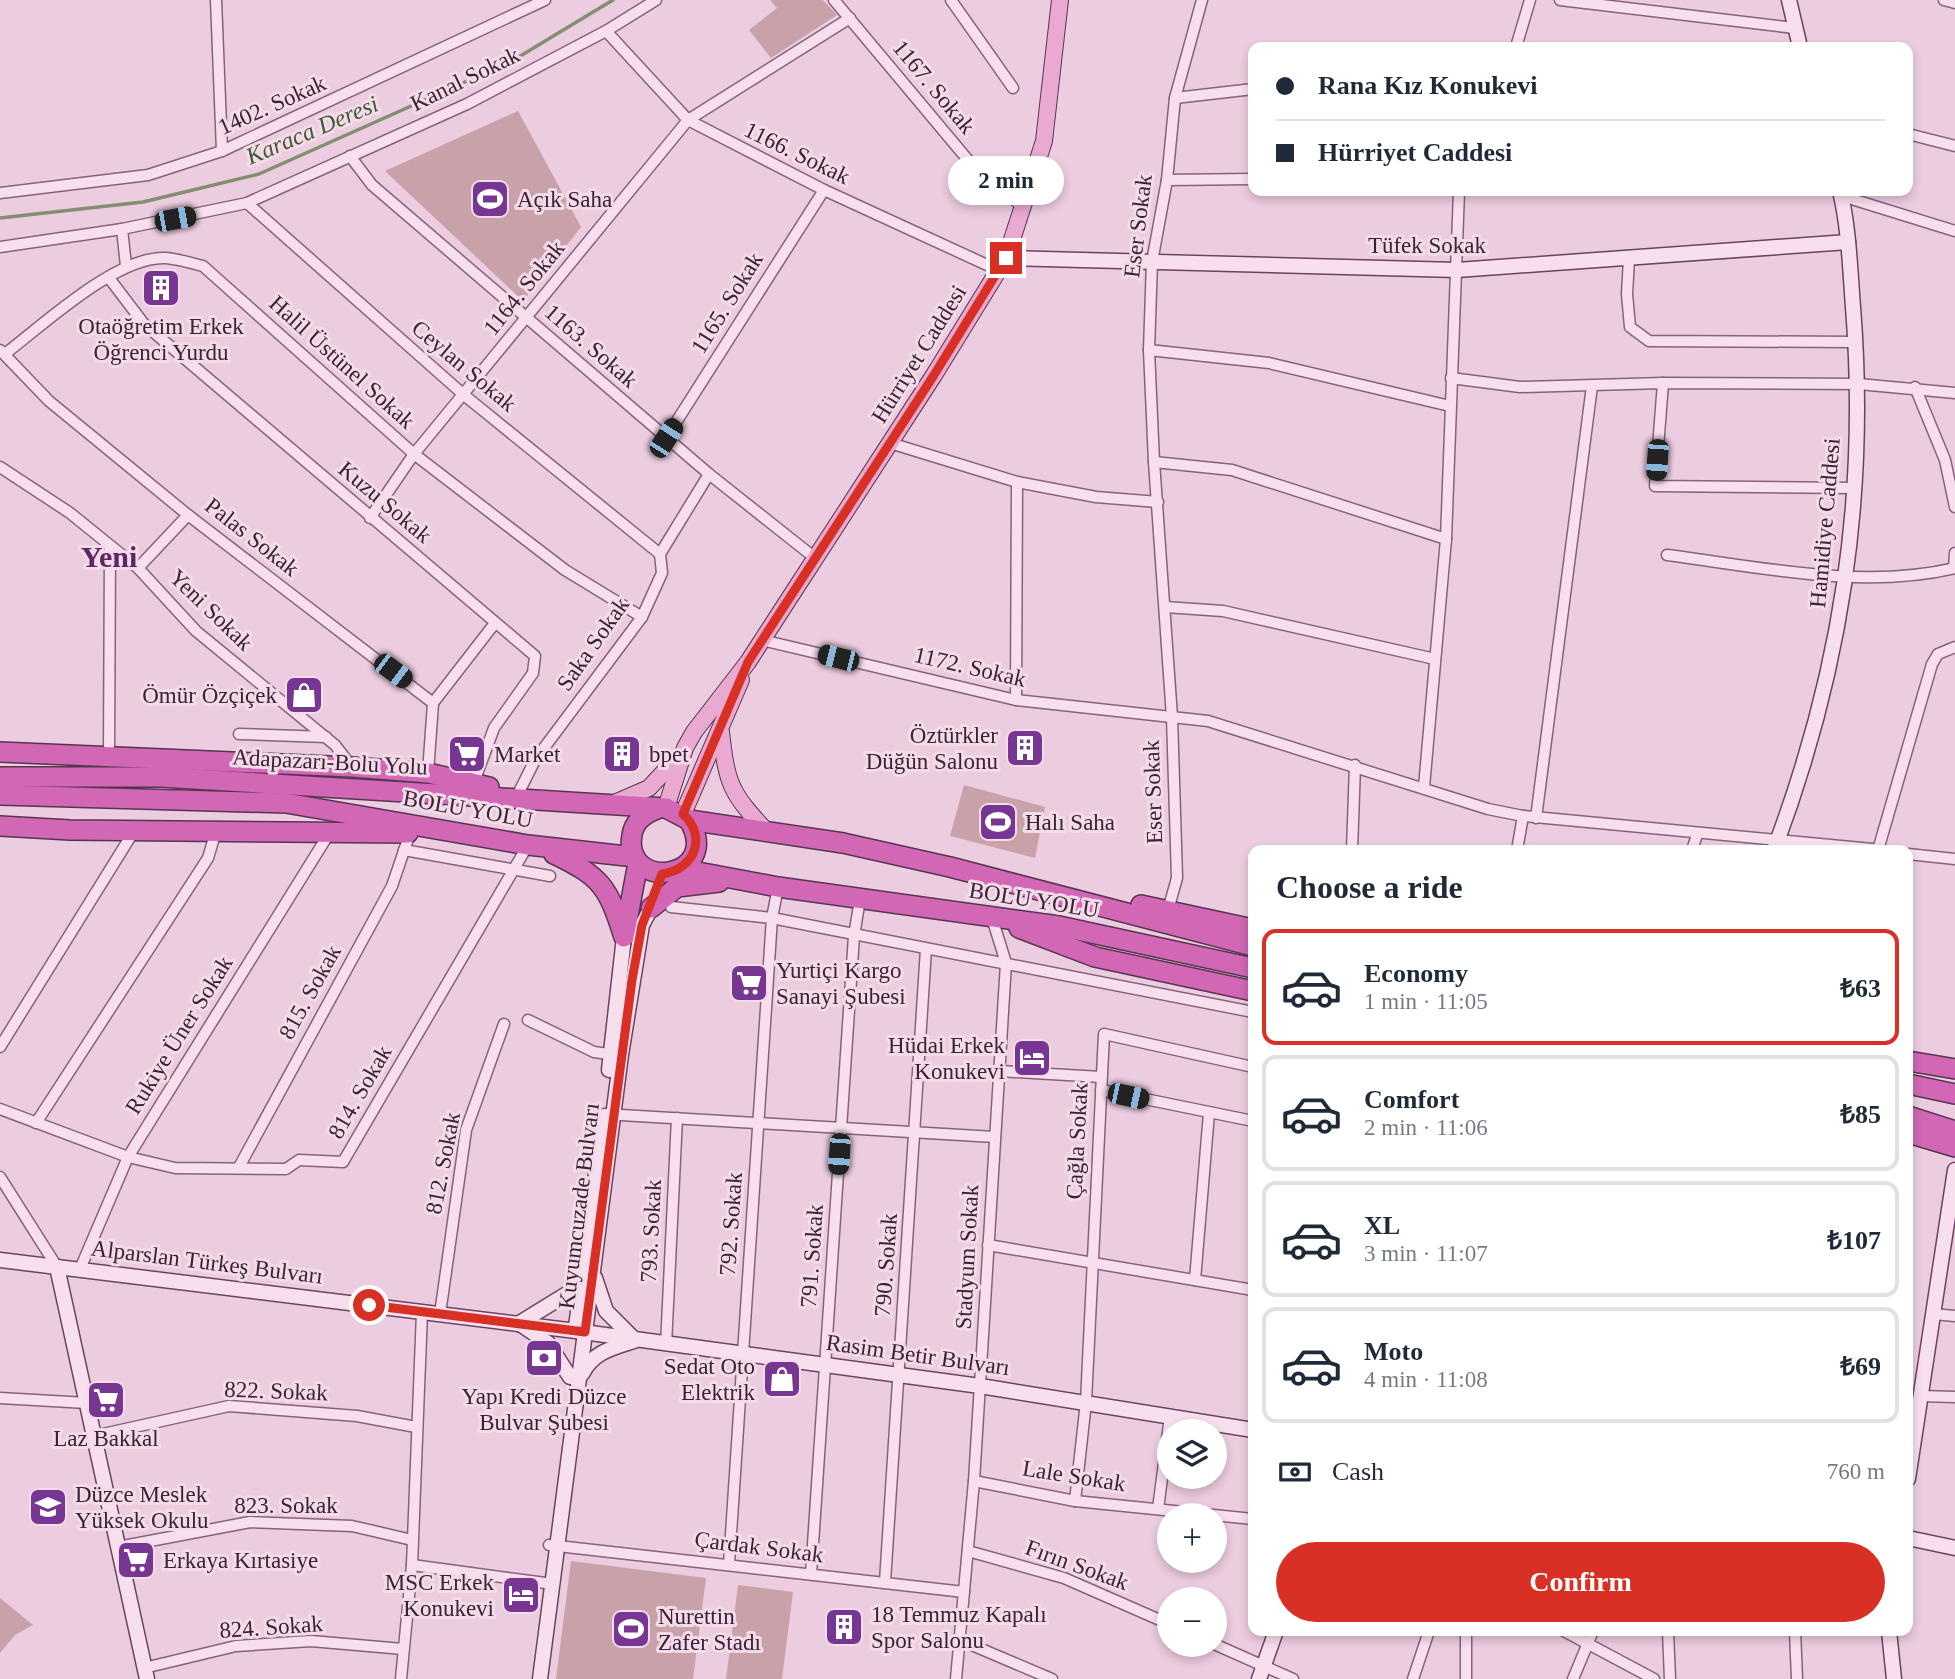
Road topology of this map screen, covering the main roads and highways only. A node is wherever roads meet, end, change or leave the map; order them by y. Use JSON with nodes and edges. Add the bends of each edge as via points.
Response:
{"nodes":[{"id":1,"x":1060,"y":0,"type":"edge"},
{"id":2,"x":1788,"y":0,"type":"edge"},
{"id":3,"x":1798,"y":42,"type":"edge"},
{"id":4,"x":1841,"y":196,"type":"edge"},
{"id":5,"x":1848,"y":242,"type":"junction"},
{"id":6,"x":1002,"y":264,"type":"junction"},
{"id":7,"x":748,"y":662,"type":"junction"},
{"id":8,"x":721,"y":730,"type":"junction"},
{"id":9,"x":694,"y":732,"type":"junction"},
{"id":10,"x":0,"y":752,"type":"edge"},
{"id":11,"x":0,"y":777,"type":"edge"},
{"id":12,"x":0,"y":795,"type":"edge"},
{"id":13,"x":516,"y":796,"type":"junction"},
{"id":14,"x":605,"y":806,"type":"junction"},
{"id":15,"x":674,"y":813,"type":"junction"},
{"id":16,"x":0,"y":826,"type":"edge"},
{"id":17,"x":465,"y":833,"type":"junction"},
{"id":18,"x":768,"y":833,"type":"junction"},
{"id":19,"x":533,"y":845,"type":"junction"},
{"id":20,"x":1776,"y":845,"type":"edge"},
{"id":21,"x":636,"y":860,"type":"junction"},
{"id":22,"x":950,"y":867,"type":"junction"},
{"id":23,"x":682,"y":869,"type":"junction"},
{"id":24,"x":662,"y":874,"type":"junction"},
{"id":25,"x":734,"y":880,"type":"junction"},
{"id":26,"x":661,"y":908,"type":"junction"},
{"id":27,"x":992,"y":918,"type":"junction"},
{"id":28,"x":1248,"y":928,"type":"edge"},
{"id":29,"x":624,"y":937,"type":"junction"},
{"id":30,"x":1248,"y":945,"type":"edge"},
{"id":31,"x":1248,"y":967,"type":"edge"},
{"id":32,"x":1248,"y":990,"type":"edge"},
{"id":33,"x":616,"y":1055,"type":"junction"},
{"id":34,"x":1913,"y":1062,"type":"edge"},
{"id":35,"x":1955,"y":1069,"type":"edge"},
{"id":36,"x":1913,"y":1076,"type":"edge"},
{"id":37,"x":1955,"y":1081,"type":"edge"},
{"id":38,"x":1913,"y":1085,"type":"edge"},
{"id":39,"x":1955,"y":1094,"type":"edge"},
{"id":40,"x":1913,"y":1110,"type":"edge"},
{"id":41,"x":1913,"y":1117,"type":"edge"},
{"id":42,"x":1955,"y":1119,"type":"edge"},
{"id":43,"x":1955,"y":1131,"type":"edge"},
{"id":44,"x":1913,"y":1134,"type":"edge"},
{"id":45,"x":1955,"y":1147,"type":"edge"},
{"id":46,"x":1955,"y":1170,"type":"edge"},
{"id":47,"x":0,"y":1259,"type":"edge"},
{"id":48,"x":57,"y":1267,"type":"junction"},
{"id":49,"x":589,"y":1270,"type":"junction"},
{"id":50,"x":518,"y":1324,"type":"junction"},
{"id":51,"x":581,"y":1332,"type":"junction"},
{"id":52,"x":635,"y":1340,"type":"junction"},
{"id":53,"x":574,"y":1379,"type":"junction"},
{"id":54,"x":1248,"y":1429,"type":"edge"},
{"id":55,"x":1913,"y":1444,"type":"edge"},
{"id":56,"x":1913,"y":1539,"type":"edge"},
{"id":57,"x":1955,"y":1548,"type":"edge"},
{"id":58,"x":548,"y":1584,"type":"junction"},
{"id":59,"x":1274,"y":1636,"type":"edge"},
{"id":60,"x":1890,"y":1636,"type":"edge"},
{"id":61,"x":1262,"y":1672,"type":"edge"},
{"id":62,"x":145,"y":1674,"type":"edge"},
{"id":63,"x":531,"y":1679,"type":"edge"},
{"id":64,"x":540,"y":1679,"type":"edge"},
{"id":65,"x":1894,"y":1679,"type":"edge"}],
"edges":[{"from":1,"to":6,"type":"main road","name":"Hürriyet Caddesi","via":[[1044,141]]},
{"from":2,"to":3,"type":"main road"},
{"from":4,"to":5,"type":"main road","name":"Hamidiye Caddesi"},
{"from":5,"to":6,"type":"main road","name":"Tüfek Sokak","via":[[1457,270],[1152,262]]},
{"from":5,"to":20,"type":"main road","name":"Hamidiye Caddesi","via":[[1859,384],[1847,577],[1829,674]]},
{"from":6,"to":7,"type":"main road","name":"Hürriyet Caddesi"},
{"from":7,"to":8,"type":"main road","name":"Hürriyet Caddesi"},
{"from":7,"to":9,"type":"main road","name":"Hürriyet Caddesi"},
{"from":8,"to":15,"type":"main road","name":"Hürriyet Caddesi"},
{"from":8,"to":18,"type":"main road","via":[[726,777],[737,800]]},
{"from":9,"to":14,"type":"main road","via":[[671,768],[649,788]]},
{"from":9,"to":15,"type":"main road","name":"Hürriyet Caddesi","via":[[685,748]]},
{"from":10,"to":13,"type":"highway","via":[[428,773]]},
{"from":11,"to":13,"type":"highway","name":"Adapazarı-Bolu Yolu","via":[[161,777]]},
{"from":12,"to":17,"type":"highway","name":"BOLU YOLU","via":[[286,803]]},
{"from":13,"to":14,"type":"highway","name":"Adapazarı-Bolu Yolu"},
{"from":14,"to":15,"type":"highway","name":"Adapazarı-Bolu Yolu"},
{"from":15,"to":18,"type":"highway","name":"Adapazarı-Bolu Yolu"},
{"from":15,"to":21,"type":"highway","via":[[639,819],[631,839]]},
{"from":15,"to":23,"type":"highway","via":[[695,830],[695,851]]},
{"from":16,"to":17,"type":"highway","via":[[330,832],[407,842]]},
{"from":17,"to":19,"type":"highway","name":"BOLU YOLU"},
{"from":18,"to":22,"type":"highway","name":"Adapazarı-Bolu Yolu","via":[[843,843]]},
{"from":19,"to":21,"type":"highway","name":"BOLU YOLU"},
{"from":19,"to":29,"type":"highway","via":[[586,869],[605,887]]},
{"from":21,"to":24,"type":"highway"},
{"from":21,"to":29,"type":"highway"},
{"from":22,"to":28,"type":"highway"},
{"from":22,"to":30,"type":"highway","name":"Adapazarı-Bolu Yolu"},
{"from":23,"to":24,"type":"highway"},
{"from":23,"to":25,"type":"highway","name":"BOLU YOLU"},
{"from":24,"to":26,"type":"highway"},
{"from":25,"to":26,"type":"highway","via":[[677,887]]},
{"from":25,"to":27,"type":"highway","name":"BOLU YOLU"},
{"from":26,"to":33,"type":"main road","name":"Kuyumcuzade Bulvarı","via":[[642,925]]},
{"from":27,"to":31,"type":"highway","name":"BOLU YOLU","via":[[1059,926]]},
{"from":27,"to":32,"type":"highway","via":[[1095,957]]},
{"from":29,"to":33,"type":"main road","name":"Kuyumcuzade Bulvarı"},
{"from":33,"to":49,"type":"main road","name":"Kuyumcuzade Bulvarı"},
{"from":34,"to":35,"type":"highway"},
{"from":36,"to":37,"type":"highway"},
{"from":38,"to":39,"type":"highway"},
{"from":40,"to":42,"type":"highway"},
{"from":41,"to":43,"type":"highway"},
{"from":44,"to":45,"type":"highway"},
{"from":46,"to":55,"type":"main road"},
{"from":47,"to":48,"type":"main road","name":"Alparslan Türkeş Bulvarı"},
{"from":48,"to":50,"type":"main road","name":"Alparslan Türkeş Bulvarı"},
{"from":48,"to":62,"type":"main road"},
{"from":49,"to":50,"type":"main road","via":[[570,1292]]},
{"from":49,"to":51,"type":"main road","name":"Kuyumcuzade Bulvarı"},
{"from":49,"to":52,"type":"main road","via":[[606,1311]]},
{"from":50,"to":51,"type":"main road","name":"Alparslan Türkeş Bulvarı"},
{"from":50,"to":53,"type":"main road","via":[[548,1343]]},
{"from":51,"to":52,"type":"main road","name":"Rasim Betir Bulvarı"},
{"from":51,"to":53,"type":"main road","name":"Kuyumcuzade Bulvarı"},
{"from":52,"to":53,"type":"main road","via":[[603,1351]]},
{"from":52,"to":54,"type":"main road","name":"Rasim Betir Bulvarı","via":[[980,1386]]},
{"from":53,"to":58,"type":"main road","name":"Kuyumcuzade Bulvarı"},
{"from":56,"to":57,"type":"main road"},
{"from":58,"to":63,"type":"main road","name":"Kuyumcuzade Bulvarı"},
{"from":58,"to":64,"type":"main road","name":"Kuyumcuzade Bulvarı"},
{"from":59,"to":61,"type":"main road"},
{"from":60,"to":65,"type":"main road"}]}
